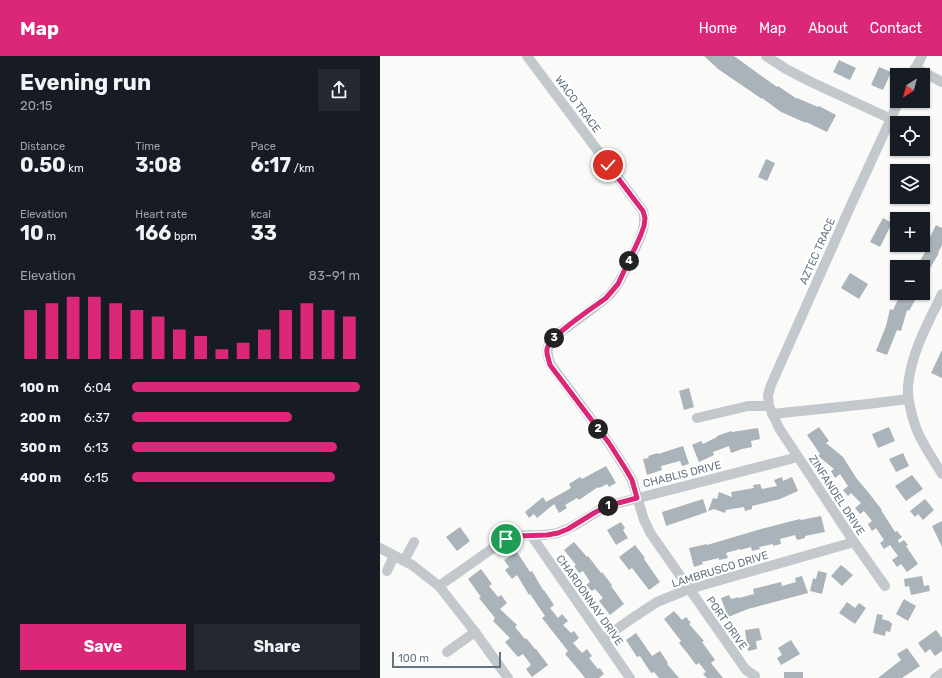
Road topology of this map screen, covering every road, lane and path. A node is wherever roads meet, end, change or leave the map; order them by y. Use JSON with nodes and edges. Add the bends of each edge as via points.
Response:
{"nodes":[{"id":1,"x":527,"y":56,"type":"edge"},
{"id":2,"x":766,"y":56,"type":"edge"},
{"id":3,"x":922,"y":56,"type":"edge"},
{"id":4,"x":916,"y":68,"type":"edge"},
{"id":5,"x":930,"y":77,"type":"edge"},
{"id":6,"x":942,"y":82,"type":"edge"},
{"id":7,"x":890,"y":119,"type":"joint"},
{"id":8,"x":942,"y":294,"type":"edge"},
{"id":9,"x":908,"y":399,"type":"junction"},
{"id":10,"x":771,"y":410,"type":"junction"},
{"id":11,"x":697,"y":418,"type":"dead end"},
{"id":12,"x":798,"y":457,"type":"junction"},
{"id":13,"x":942,"y":474,"type":"edge"},
{"id":14,"x":637,"y":498,"type":"junction"},
{"id":15,"x":531,"y":535,"type":"junction"},
{"id":16,"x":414,"y":542,"type":"dead end"},
{"id":17,"x":854,"y":542,"type":"junction"},
{"id":18,"x":380,"y":548,"type":"edge"},
{"id":19,"x":394,"y":556,"type":"junction"},
{"id":20,"x":404,"y":561,"type":"junction"},
{"id":21,"x":387,"y":571,"type":"dead end"},
{"id":22,"x":438,"y":586,"type":"junction"},
{"id":23,"x":885,"y":586,"type":"dead end"},
{"id":24,"x":689,"y":589,"type":"junction"},
{"id":25,"x":475,"y":632,"type":"junction"},
{"id":26,"x":603,"y":639,"type":"junction"},
{"id":27,"x":447,"y":652,"type":"dead end"},
{"id":28,"x":755,"y":676,"type":"dead end"},
{"id":29,"x":508,"y":678,"type":"edge"},
{"id":30,"x":630,"y":678,"type":"edge"}],
"edges":[{"from":1,"to":14,"type":"street","name":"WACO TRACE","via":[[643,211],[645,218],[640,237],[613,291],[557,335],[547,349],[550,365],[609,443],[632,480]]},
{"from":2,"to":7,"type":"street","via":[[809,81]]},
{"from":3,"to":4,"type":"street"},
{"from":5,"to":6,"type":"street"},
{"from":7,"to":10,"type":"street","name":"AZTEC TRACE","via":[[771,385],[768,395]]},
{"from":8,"to":9,"type":"street","via":[[917,348],[908,386]]},
{"from":9,"to":10,"type":"street"},
{"from":9,"to":13,"type":"street","via":[[916,428]]},
{"from":10,"to":11,"type":"street","via":[[748,406]]},
{"from":10,"to":12,"type":"street","name":"ZINFANDEL DRIVE","via":[[779,428]]},
{"from":12,"to":14,"type":"street","name":"CHABLIS DRIVE"},
{"from":12,"to":17,"type":"street","name":"ZINFANDEL DRIVE"},
{"from":14,"to":15,"type":"street","name":"CHABLIS DRIVE","via":[[607,506],[558,533]]},
{"from":14,"to":24,"type":"street","name":"PORT DRIVE","via":[[651,534]]},
{"from":15,"to":22,"type":"street","name":"CHABLIS DRIVE","via":[[506,539]]},
{"from":15,"to":26,"type":"street","name":"CHARDONNAY DRIVE"},
{"from":16,"to":20,"type":"street"},
{"from":17,"to":23,"type":"street","name":"ZINFANDEL DRIVE"},
{"from":17,"to":24,"type":"street","name":"LAMBRUSCO DRIVE"},
{"from":18,"to":19,"type":"street"},
{"from":19,"to":20,"type":"street"},
{"from":19,"to":21,"type":"street"},
{"from":20,"to":22,"type":"street","via":[[412,564]]},
{"from":22,"to":25,"type":"street"},
{"from":24,"to":26,"type":"street","name":"LAMBRUSCO DRIVE","via":[[657,602]]},
{"from":24,"to":28,"type":"street","name":"PORT DRIVE","via":[[746,670]]},
{"from":25,"to":27,"type":"street"},
{"from":25,"to":29,"type":"street"},
{"from":26,"to":30,"type":"street","name":"CHARDONNAY DRIVE"}]}
